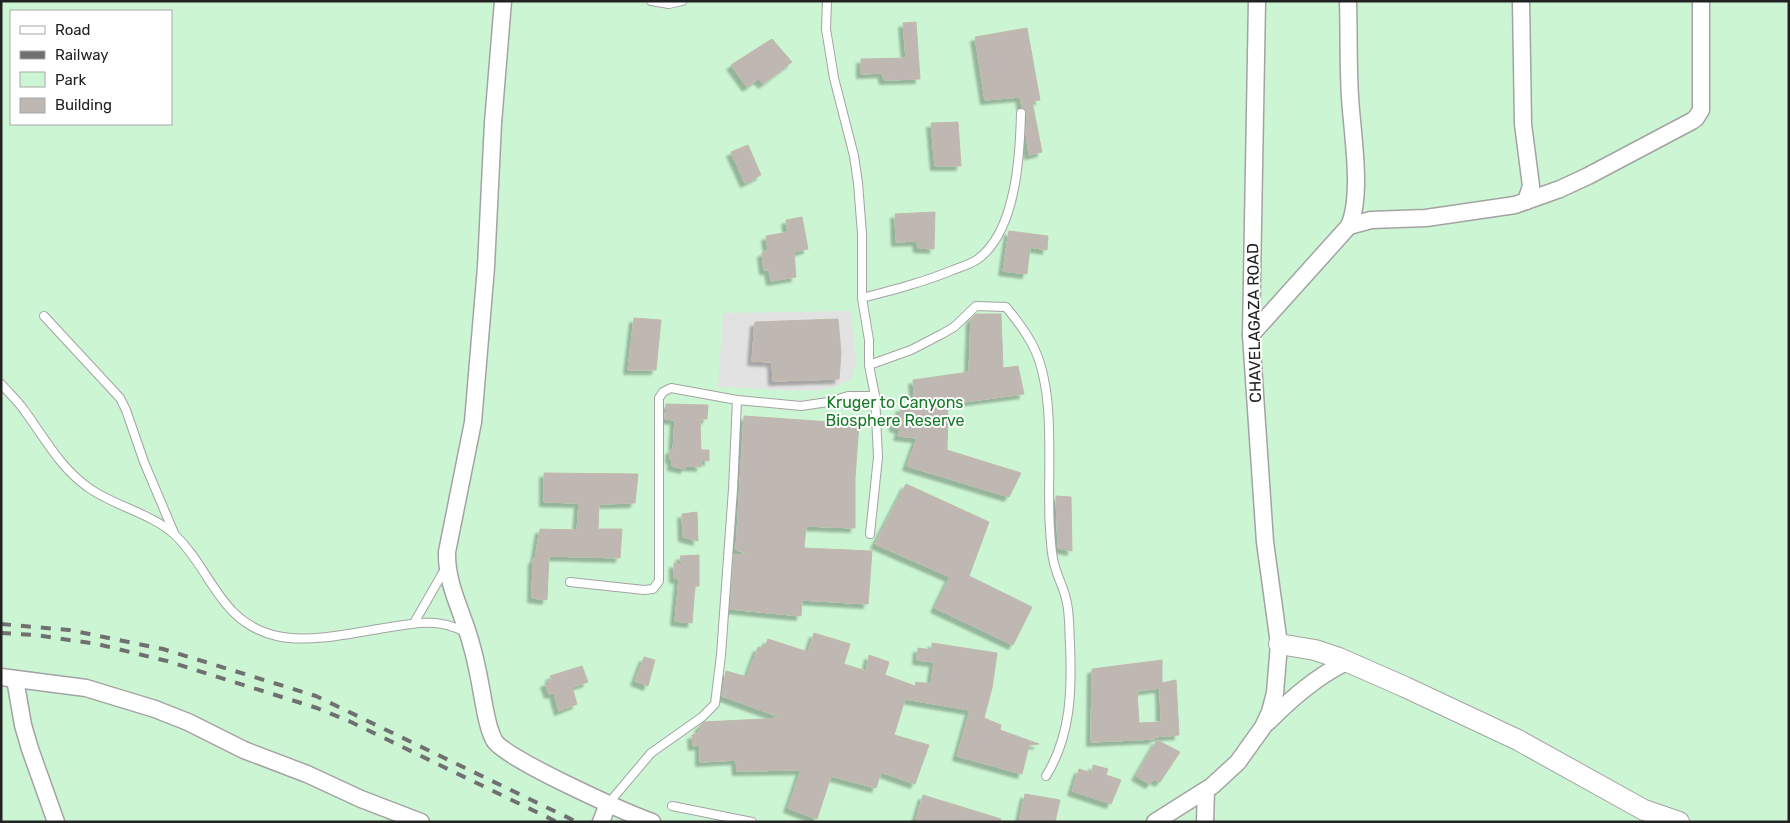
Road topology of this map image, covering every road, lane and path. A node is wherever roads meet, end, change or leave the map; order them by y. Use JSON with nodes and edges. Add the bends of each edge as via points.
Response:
{"nodes":[{"id":1,"x":503,"y":1,"type":"edge"},
{"id":2,"x":651,"y":1,"type":"edge"},
{"id":3,"x":682,"y":1,"type":"edge"},
{"id":4,"x":827,"y":1,"type":"edge"},
{"id":5,"x":1257,"y":1,"type":"edge"},
{"id":6,"x":1348,"y":1,"type":"edge"},
{"id":7,"x":1521,"y":1,"type":"edge"},
{"id":8,"x":1701,"y":1,"type":"edge"},
{"id":9,"x":1021,"y":113,"type":"dead end"},
{"id":10,"x":1526,"y":201,"type":"junction"},
{"id":11,"x":1349,"y":226,"type":"junction"},
{"id":12,"x":862,"y":298,"type":"junction"},
{"id":13,"x":44,"y":316,"type":"dead end"},
{"id":14,"x":1251,"y":335,"type":"junction"},
{"id":15,"x":869,"y":365,"type":"junction"},
{"id":16,"x":1,"y":384,"type":"edge"},
{"id":17,"x":875,"y":396,"type":"junction"},
{"id":18,"x":737,"y":400,"type":"junction"},
{"id":19,"x":870,"y":534,"type":"dead end"},
{"id":20,"x":175,"y":535,"type":"junction"},
{"id":21,"x":446,"y":567,"type":"junction"},
{"id":22,"x":570,"y":582,"type":"dead end"},
{"id":23,"x":414,"y":623,"type":"junction"},
{"id":24,"x":469,"y":634,"type":"junction"},
{"id":25,"x":1279,"y":644,"type":"junction"},
{"id":26,"x":1346,"y":662,"type":"junction"},
{"id":27,"x":8,"y":678,"type":"edge"},
{"id":28,"x":1263,"y":727,"type":"junction"},
{"id":29,"x":1046,"y":776,"type":"dead end"},
{"id":30,"x":1206,"y":790,"type":"junction"},
{"id":31,"x":672,"y":806,"type":"dead end"},
{"id":32,"x":604,"y":814,"type":"edge"},
{"id":33,"x":56,"y":822,"type":"edge"},
{"id":34,"x":421,"y":822,"type":"edge"},
{"id":35,"x":652,"y":822,"type":"edge"},
{"id":36,"x":752,"y":822,"type":"edge"},
{"id":37,"x":1155,"y":822,"type":"edge"},
{"id":38,"x":1206,"y":822,"type":"edge"},
{"id":39,"x":1679,"y":822,"type":"edge"}],
"edges":[{"from":1,"to":21,"type":"street","via":[[473,422],[452,521]]},
{"from":2,"to":3,"type":"lane","via":[[669,4]]},
{"from":4,"to":12,"type":"lane","via":[[826,29],[834,78],[858,183]]},
{"from":5,"to":14,"type":"street","name":"CHAVELAGAZA ROAD"},
{"from":6,"to":11,"type":"street","via":[[1355,160],[1355,205]]},
{"from":7,"to":10,"type":"street","via":[[1523,124],[1531,186]]},
{"from":8,"to":10,"type":"street","via":[[1702,110],[1696,118],[1588,176]]},
{"from":9,"to":12,"type":"lane","via":[[1019,160],[1013,192],[994,242],[978,259],[961,267],[927,281]]},
{"from":10,"to":11,"type":"street","via":[[1507,208],[1426,218],[1371,220]]},
{"from":11,"to":14,"type":"street"},
{"from":12,"to":15,"type":"lane","via":[[869,340]]},
{"from":13,"to":20,"type":"lane","via":[[120,398]]},
{"from":14,"to":25,"type":"street","name":"CHAVELAGAZA ROAD","via":[[1265,542]]},
{"from":15,"to":17,"type":"lane"},
{"from":15,"to":29,"type":"lane","via":[[942,334],[976,306],[1006,307],[1032,344],[1045,385],[1050,527],[1055,569],[1066,596],[1072,671],[1070,710],[1055,762]]},
{"from":16,"to":20,"type":"lane","via":[[23,408],[60,462],[88,488],[161,524]]},
{"from":17,"to":18,"type":"lane","via":[[848,396],[800,406]]},
{"from":17,"to":19,"type":"lane","via":[[878,458]]},
{"from":18,"to":22,"type":"lane","via":[[672,388],[659,398],[659,581],[656,585],[644,590]]},
{"from":18,"to":32,"type":"lane","via":[[715,704],[651,753]]},
{"from":20,"to":23,"type":"lane","via":[[231,611],[260,631],[278,636],[318,637]]},
{"from":21,"to":23,"type":"lane"},
{"from":21,"to":24,"type":"street"},
{"from":23,"to":24,"type":"lane","via":[[445,624]]},
{"from":24,"to":32,"type":"street","via":[[490,731],[496,744]]},
{"from":25,"to":26,"type":"street","via":[[1314,650]]},
{"from":25,"to":28,"type":"street","name":"CHAVELAGAZA ROAD","via":[[1275,693]]},
{"from":26,"to":28,"type":"street","via":[[1298,693]]},
{"from":26,"to":39,"type":"street","via":[[1518,740],[1644,810]]},
{"from":27,"to":33,"type":"street"},
{"from":27,"to":34,"type":"street","via":[[86,688],[155,709],[260,757]]},
{"from":28,"to":30,"type":"street","via":[[1238,762]]},
{"from":30,"to":37,"type":"street"},
{"from":30,"to":38,"type":"street"},
{"from":31,"to":36,"type":"lane"},
{"from":32,"to":35,"type":"street"}]}
